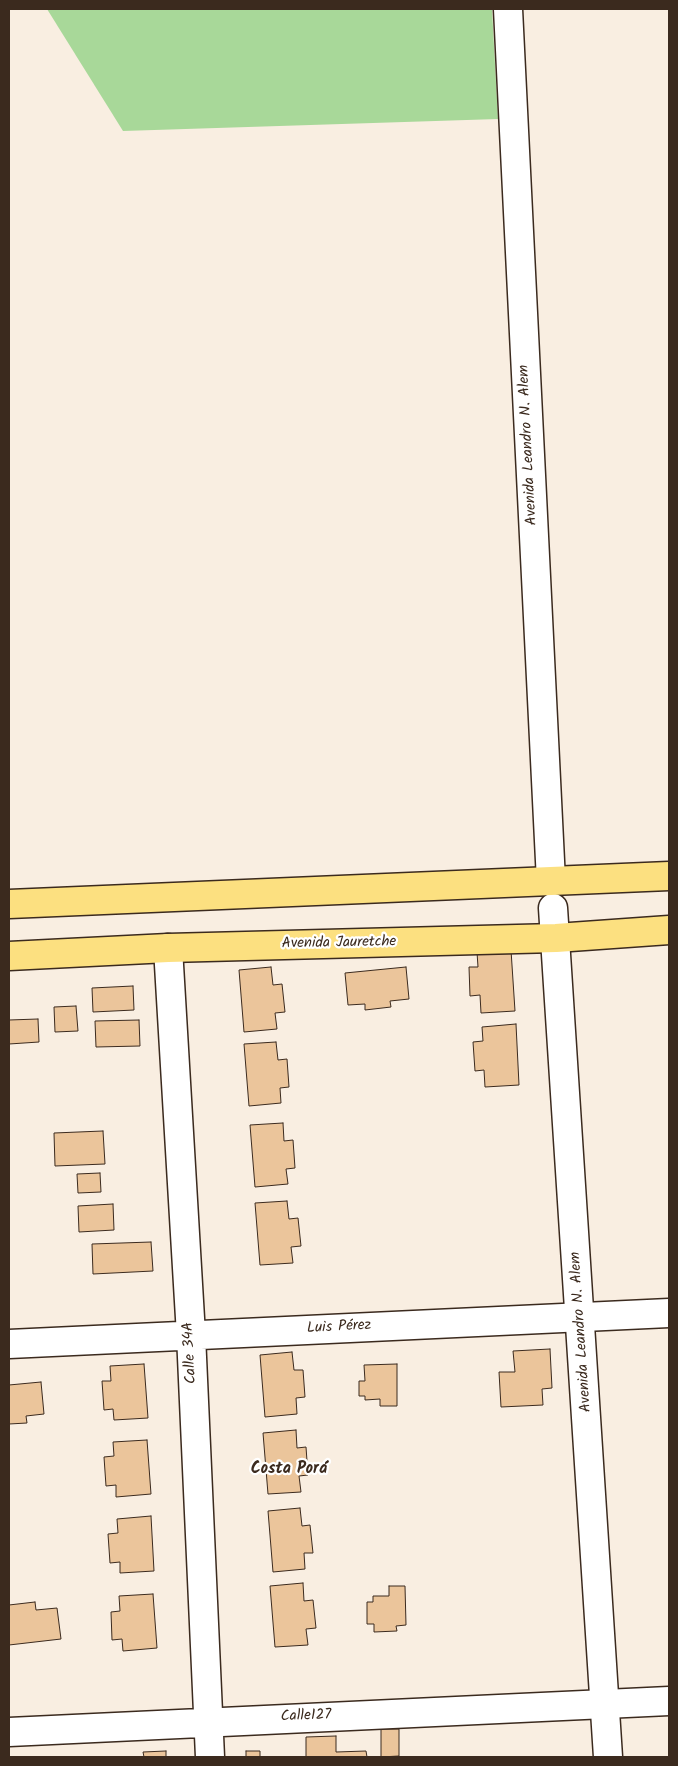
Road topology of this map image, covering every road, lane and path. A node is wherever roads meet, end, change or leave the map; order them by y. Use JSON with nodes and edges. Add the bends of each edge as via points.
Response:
{"nodes":[{"id":1,"x":508,"y":9,"type":"edge"},
{"id":2,"x":669,"y":876,"type":"edge"},
{"id":3,"x":552,"y":894,"type":"junction"},
{"id":4,"x":9,"y":904,"type":"edge"},
{"id":5,"x":669,"y":930,"type":"edge"},
{"id":6,"x":556,"y":938,"type":"junction"},
{"id":7,"x":168,"y":948,"type":"junction"},
{"id":8,"x":9,"y":956,"type":"edge"},
{"id":9,"x":669,"y":1313,"type":"edge"},
{"id":10,"x":581,"y":1317,"type":"junction"},
{"id":11,"x":190,"y":1335,"type":"junction"},
{"id":12,"x":9,"y":1344,"type":"edge"},
{"id":13,"x":669,"y":1701,"type":"edge"},
{"id":14,"x":604,"y":1704,"type":"junction"},
{"id":15,"x":208,"y":1721,"type":"junction"},
{"id":16,"x":9,"y":1732,"type":"edge"},
{"id":17,"x":210,"y":1757,"type":"edge"},
{"id":18,"x":608,"y":1757,"type":"edge"}],
"edges":[{"from":1,"to":3,"type":"street","name":"Avenida Leandro N. Alem"},
{"from":2,"to":3,"type":"main road"},
{"from":3,"to":4,"type":"main road"},
{"from":3,"to":6,"type":"street","name":"Avenida Leandro N. Alem"},
{"from":5,"to":6,"type":"main road","name":"Avenida Jauretche"},
{"from":6,"to":7,"type":"main road","name":"Avenida Jauretche"},
{"from":6,"to":10,"type":"street","name":"Avenida Leandro N. Alem"},
{"from":7,"to":8,"type":"main road","name":"Avenida Jauretche"},
{"from":7,"to":11,"type":"street","name":"Calle 34A"},
{"from":9,"to":10,"type":"street","name":"Luis Pérez"},
{"from":10,"to":11,"type":"street","name":"Luis Pérez"},
{"from":10,"to":14,"type":"street","name":"Avenida Leandro N. Alem"},
{"from":11,"to":12,"type":"street","name":"Luis Pérez"},
{"from":11,"to":15,"type":"street","name":"Calle 34A"},
{"from":13,"to":14,"type":"street","name":"Calle127"},
{"from":14,"to":15,"type":"street","name":"Calle127"},
{"from":14,"to":18,"type":"street","name":"Avenida Leandro N. Alem"},
{"from":15,"to":16,"type":"street","name":"Calle127"},
{"from":15,"to":17,"type":"street","name":"Calle 34A"}]}
